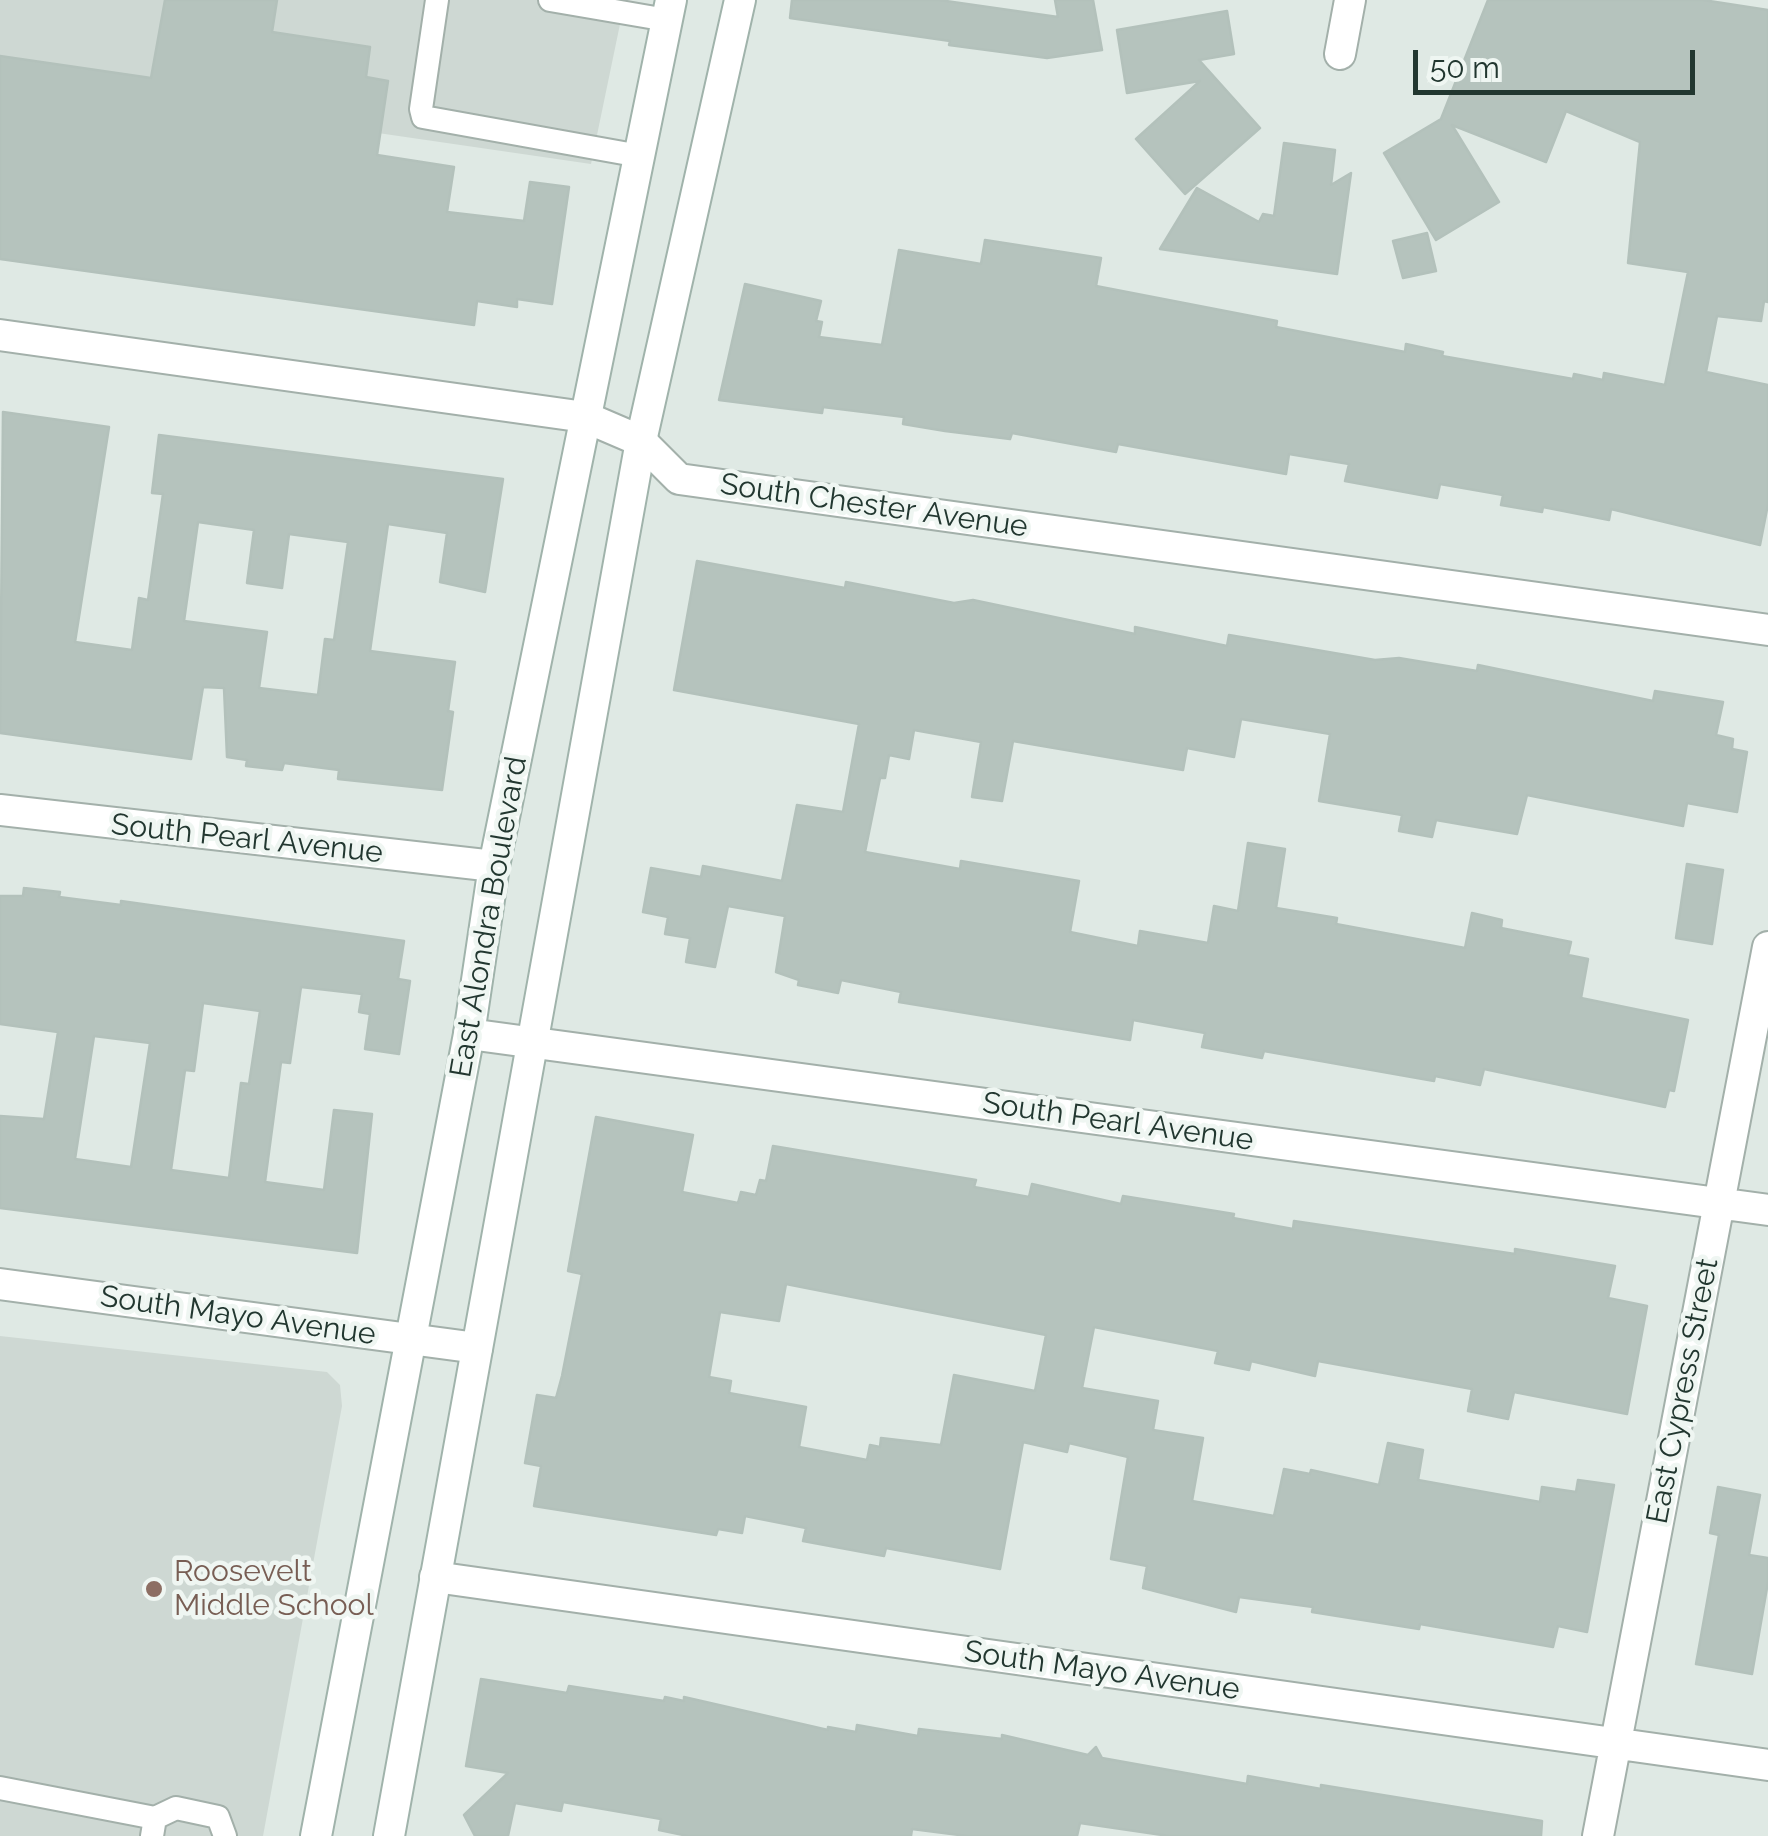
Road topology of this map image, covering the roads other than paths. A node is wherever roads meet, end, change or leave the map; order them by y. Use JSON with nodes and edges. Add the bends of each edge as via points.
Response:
{"nodes":[{"id":1,"x":437,"y":0,"type":"edge"},
{"id":2,"x":550,"y":0,"type":"edge"},
{"id":3,"x":740,"y":0,"type":"edge"},
{"id":4,"x":1350,"y":0,"type":"edge"},
{"id":5,"x":669,"y":10,"type":"edge"},
{"id":6,"x":1340,"y":54,"type":"dead end"},
{"id":7,"x":640,"y":156,"type":"junction"},
{"id":8,"x":0,"y":335,"type":"edge"},
{"id":9,"x":585,"y":417,"type":"junction"},
{"id":10,"x":641,"y":441,"type":"junction"},
{"id":11,"x":1768,"y":630,"type":"edge"},
{"id":12,"x":0,"y":810,"type":"edge"},
{"id":13,"x":494,"y":866,"type":"junction"},
{"id":14,"x":1768,"y":947,"type":"edge"},
{"id":15,"x":469,"y":1034,"type":"junction"},
{"id":16,"x":531,"y":1042,"type":"junction"},
{"id":17,"x":1719,"y":1203,"type":"junction"},
{"id":18,"x":1768,"y":1210,"type":"edge"},
{"id":19,"x":0,"y":1284,"type":"edge"},
{"id":20,"x":411,"y":1339,"type":"junction"},
{"id":21,"x":477,"y":1348,"type":"junction"},
{"id":22,"x":436,"y":1578,"type":"junction"},
{"id":23,"x":1615,"y":1744,"type":"junction"},
{"id":24,"x":1768,"y":1764,"type":"edge"},
{"id":25,"x":0,"y":1788,"type":"edge"},
{"id":26,"x":154,"y":1827,"type":"edge"},
{"id":27,"x":224,"y":1836,"type":"edge"},
{"id":28,"x":316,"y":1836,"type":"edge"},
{"id":29,"x":389,"y":1836,"type":"edge"},
{"id":30,"x":1598,"y":1836,"type":"edge"}],
"edges":[{"from":1,"to":7,"type":"lane","via":[[424,117]]},
{"from":2,"to":5,"type":"lane"},
{"from":3,"to":10,"type":"street"},
{"from":4,"to":6,"type":"street"},
{"from":5,"to":7,"type":"street","name":"East Alondra Boulevard"},
{"from":7,"to":9,"type":"street","name":"East Alondra Boulevard"},
{"from":8,"to":9,"type":"street","name":"South Chester Avenue"},
{"from":9,"to":10,"type":"street","name":"South Chester Avenue"},
{"from":9,"to":13,"type":"street","name":"East Alondra Boulevard"},
{"from":10,"to":11,"type":"street","name":"South Chester Avenue","via":[[679,478]]},
{"from":10,"to":16,"type":"street"},
{"from":12,"to":13,"type":"street","name":"South Pearl Avenue"},
{"from":13,"to":15,"type":"street","name":"East Alondra Boulevard"},
{"from":14,"to":17,"type":"street","name":"East Cypress Street"},
{"from":15,"to":16,"type":"street","name":"South Pearl Avenue"},
{"from":15,"to":20,"type":"street","name":"East Alondra Boulevard"},
{"from":16,"to":17,"type":"street","name":"South Pearl Avenue"},
{"from":16,"to":21,"type":"street"},
{"from":17,"to":18,"type":"street","name":"South Pearl Avenue"},
{"from":17,"to":23,"type":"street","name":"East Cypress Street"},
{"from":19,"to":20,"type":"street","name":"South Mayo Avenue"},
{"from":20,"to":21,"type":"street","name":"South Mayo Avenue"},
{"from":20,"to":28,"type":"street","name":"East Alondra Boulevard"},
{"from":21,"to":22,"type":"street"},
{"from":22,"to":23,"type":"street","name":"South Mayo Avenue"},
{"from":22,"to":29,"type":"street"},
{"from":23,"to":24,"type":"street","name":"South Mayo Avenue"},
{"from":23,"to":30,"type":"street","name":"East Cypress Street"},
{"from":25,"to":26,"type":"lane"},
{"from":26,"to":27,"type":"lane","via":[[176,1808],[213,1815]]}]}
